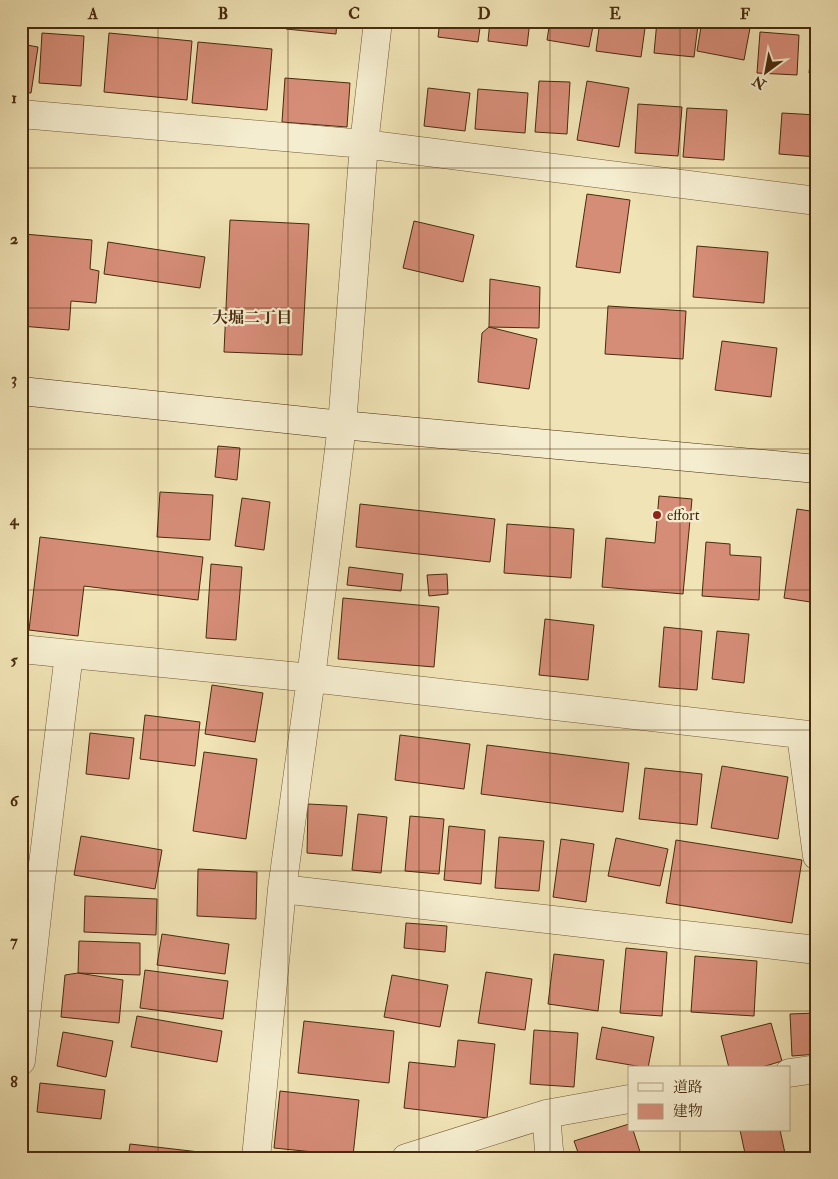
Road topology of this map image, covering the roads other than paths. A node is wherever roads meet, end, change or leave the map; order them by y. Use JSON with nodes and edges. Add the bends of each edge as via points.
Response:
{"nodes":[{"id":1,"x":378,"y":21,"type":"edge"},
{"id":2,"x":21,"y":114,"type":"edge"},
{"id":3,"x":364,"y":144,"type":"junction"},
{"id":4,"x":817,"y":201,"type":"edge"},
{"id":5,"x":21,"y":391,"type":"edge"},
{"id":6,"x":342,"y":425,"type":"junction"},
{"id":7,"x":817,"y":469,"type":"edge"},
{"id":8,"x":21,"y":649,"type":"edge"},
{"id":9,"x":69,"y":654,"type":"junction"},
{"id":10,"x":311,"y":678,"type":"junction"},
{"id":11,"x":809,"y":736,"type":"edge"},
{"id":12,"x":817,"y":856,"type":"edge"},
{"id":13,"x":31,"y":879,"type":"edge"},
{"id":14,"x":282,"y":889,"type":"junction"},
{"id":15,"x":817,"y":950,"type":"edge"},
{"id":16,"x":21,"y":1061,"type":"edge"},
{"id":17,"x":817,"y":1069,"type":"edge"},
{"id":18,"x":790,"y":1074,"type":"edge"},
{"id":19,"x":628,"y":1100,"type":"edge"},
{"id":20,"x":546,"y":1114,"type":"junction"},
{"id":21,"x":256,"y":1158,"type":"edge"},
{"id":22,"x":406,"y":1158,"type":"edge"},
{"id":23,"x":551,"y":1158,"type":"edge"}],
"edges":[{"from":1,"to":3,"type":"street"},
{"from":2,"to":3,"type":"street"},
{"from":3,"to":4,"type":"street"},
{"from":3,"to":6,"type":"street"},
{"from":5,"to":6,"type":"street"},
{"from":6,"to":7,"type":"street"},
{"from":6,"to":10,"type":"street"},
{"from":8,"to":9,"type":"street"},
{"from":9,"to":10,"type":"street"},
{"from":9,"to":13,"type":"street"},
{"from":10,"to":11,"type":"street"},
{"from":10,"to":14,"type":"street"},
{"from":11,"to":12,"type":"street"},
{"from":13,"to":16,"type":"street"},
{"from":14,"to":15,"type":"street"},
{"from":14,"to":21,"type":"street"},
{"from":17,"to":18,"type":"street"},
{"from":19,"to":20,"type":"street"},
{"from":20,"to":22,"type":"street"},
{"from":20,"to":23,"type":"street"}]}
